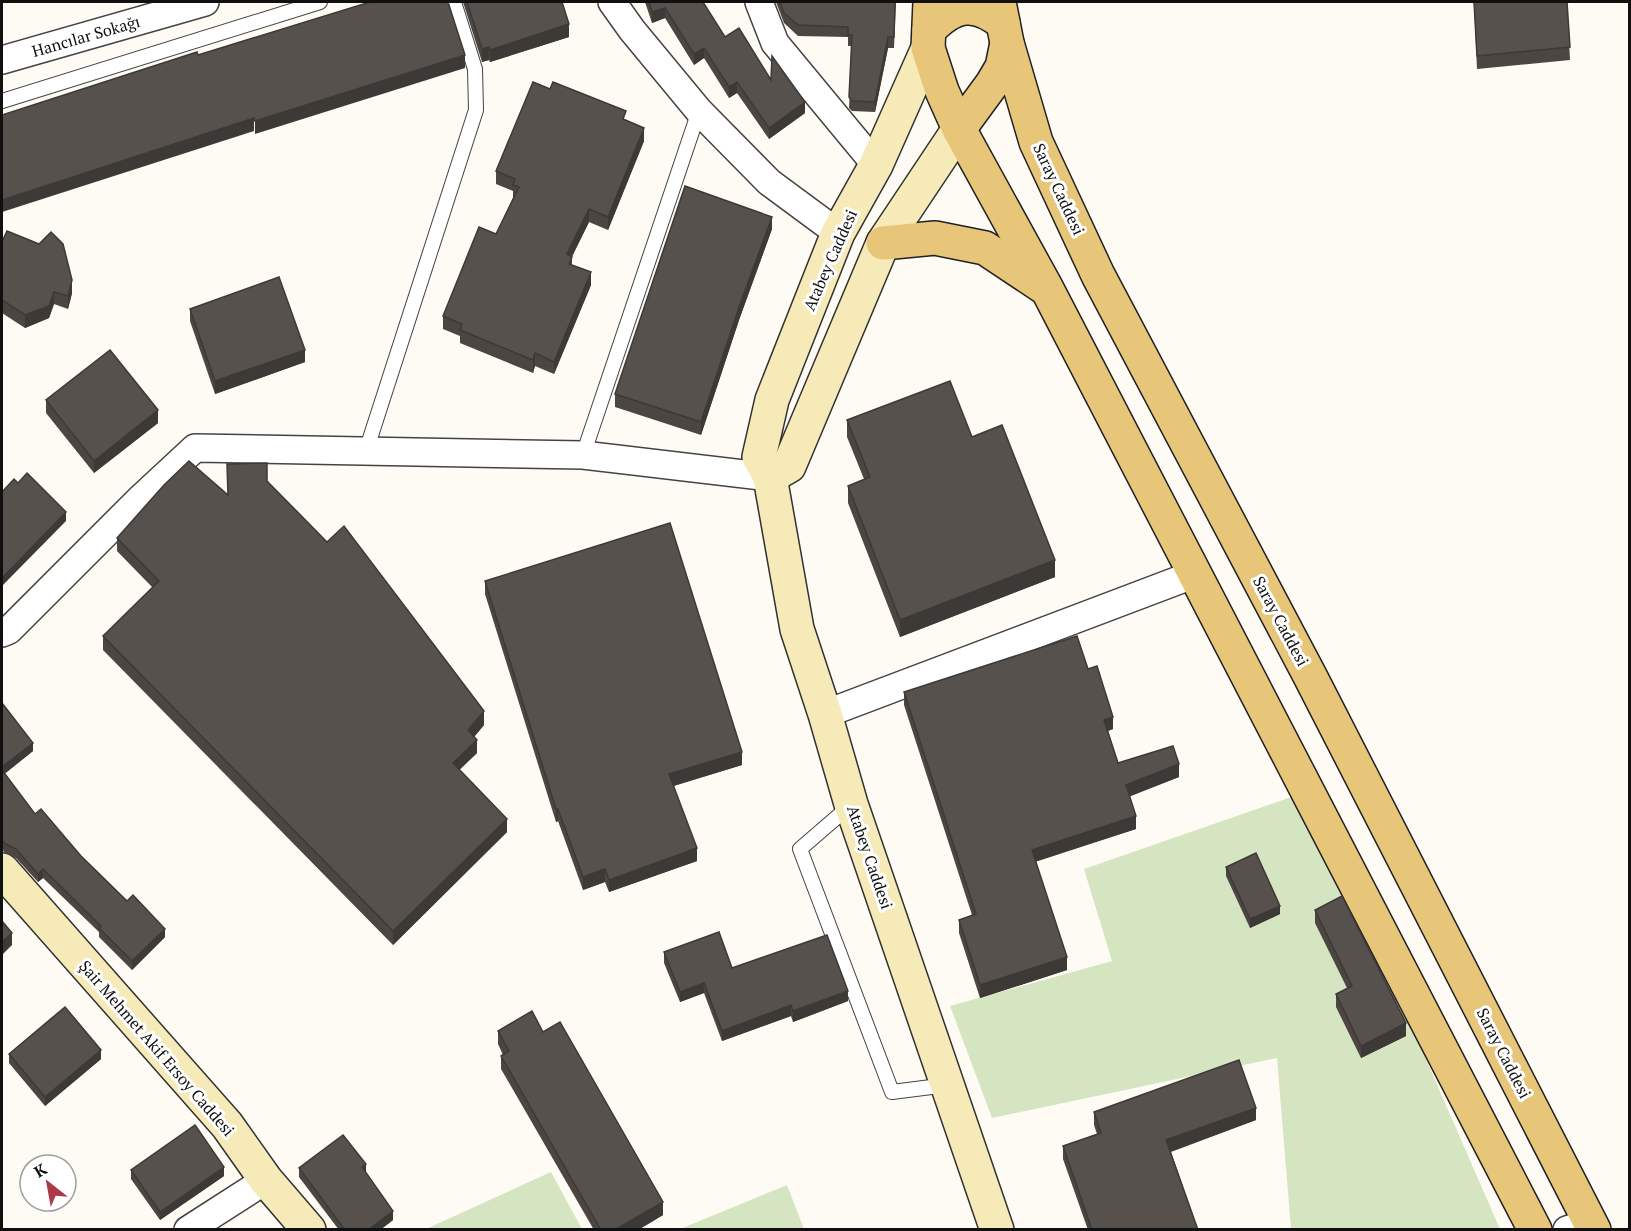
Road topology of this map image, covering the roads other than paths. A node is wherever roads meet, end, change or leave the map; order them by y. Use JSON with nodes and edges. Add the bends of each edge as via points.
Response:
{"nodes":[{"id":1,"x":205,"y":2,"type":"edge"},
{"id":2,"x":320,"y":2,"type":"edge"},
{"id":3,"x":454,"y":2,"type":"edge"},
{"id":4,"x":612,"y":2,"type":"edge"},
{"id":5,"x":759,"y":2,"type":"edge"},
{"id":6,"x":1003,"y":23,"type":"edge"},
{"id":7,"x":930,"y":37,"type":"edge"},
{"id":8,"x":2,"y":60,"type":"edge"},
{"id":9,"x":992,"y":84,"type":"junction"},
{"id":10,"x":2,"y":101,"type":"edge"},
{"id":11,"x":699,"y":111,"type":"junction"},
{"id":12,"x":959,"y":129,"type":"junction"},
{"id":13,"x":876,"y":165,"type":"junction"},
{"id":14,"x":838,"y":233,"type":"junction"},
{"id":15,"x":883,"y":243,"type":"junction"},
{"id":16,"x":1047,"y":289,"type":"junction"},
{"id":17,"x":366,"y":451,"type":"junction"},
{"id":18,"x":582,"y":455,"type":"junction"},
{"id":19,"x":770,"y":477,"type":"junction"},
{"id":20,"x":1195,"y":574,"type":"junction"},
{"id":21,"x":2,"y":633,"type":"edge"},
{"id":22,"x":825,"y":714,"type":"junction"},
{"id":23,"x":851,"y":804,"type":"junction"},
{"id":24,"x":2,"y":870,"type":"edge"},
{"id":25,"x":949,"y":1085,"type":"junction"},
{"id":26,"x":266,"y":1180,"type":"junction"},
{"id":27,"x":1584,"y":1227,"type":"edge"},
{"id":28,"x":188,"y":1230,"type":"edge"},
{"id":29,"x":309,"y":1230,"type":"edge"},
{"id":30,"x":997,"y":1230,"type":"edge"},
{"id":31,"x":1535,"y":1230,"type":"edge"}],
"edges":[{"from":1,"to":8,"type":"street","name":"Hancılar Sokağı"},
{"from":2,"to":10,"type":"lane"},
{"from":3,"to":17,"type":"lane","via":[[475,69],[476,110]]},
{"from":4,"to":11,"type":"street"},
{"from":5,"to":13,"type":"street","via":[[775,43]]},
{"from":6,"to":7,"type":"main road","via":[[990,12],[966,6],[944,14]]},
{"from":6,"to":9,"type":"main road","via":[[1002,67]]},
{"from":6,"to":27,"type":"main road","name":"Saray Caddesi","via":[[1036,142],[1098,275],[1310,676]]},
{"from":7,"to":9,"type":"main road","via":[[951,81],[970,87]]},
{"from":7,"to":12,"type":"main road","via":[[942,92]]},
{"from":7,"to":13,"type":"main road","name":"Atabey Caddesi"},
{"from":9,"to":12,"type":"main road"},
{"from":11,"to":14,"type":"street","via":[[769,182]]},
{"from":11,"to":18,"type":"lane"},
{"from":12,"to":15,"type":"main road"},
{"from":12,"to":16,"type":"main road"},
{"from":13,"to":14,"type":"main road","name":"Atabey Caddesi"},
{"from":14,"to":19,"type":"main road","name":"Atabey Caddesi","via":[[772,400],[759,457]]},
{"from":15,"to":16,"type":"main road","via":[[935,238],[986,248]]},
{"from":15,"to":19,"type":"main road","via":[[789,466]]},
{"from":16,"to":20,"type":"main road"},
{"from":17,"to":18,"type":"street"},
{"from":17,"to":21,"type":"street","via":[[195,448]]},
{"from":18,"to":19,"type":"street"},
{"from":19,"to":22,"type":"main road","name":"Atabey Caddesi","via":[[797,629]]},
{"from":20,"to":22,"type":"street"},
{"from":20,"to":31,"type":"main road"},
{"from":22,"to":23,"type":"main road","name":"Atabey Caddesi"},
{"from":23,"to":25,"type":"main road","name":"Atabey Caddesi"},
{"from":23,"to":25,"type":"lane","via":[[800,849],[892,1092]]},
{"from":24,"to":26,"type":"main road","name":"Şair Mehmet Akif Ersoy Caddesi","via":[[227,1125]]},
{"from":25,"to":30,"type":"main road","name":"Atabey Caddesi"},
{"from":26,"to":28,"type":"street"},
{"from":26,"to":29,"type":"main road","name":"Şair Mehmet Akif Ersoy Caddesi"}]}
